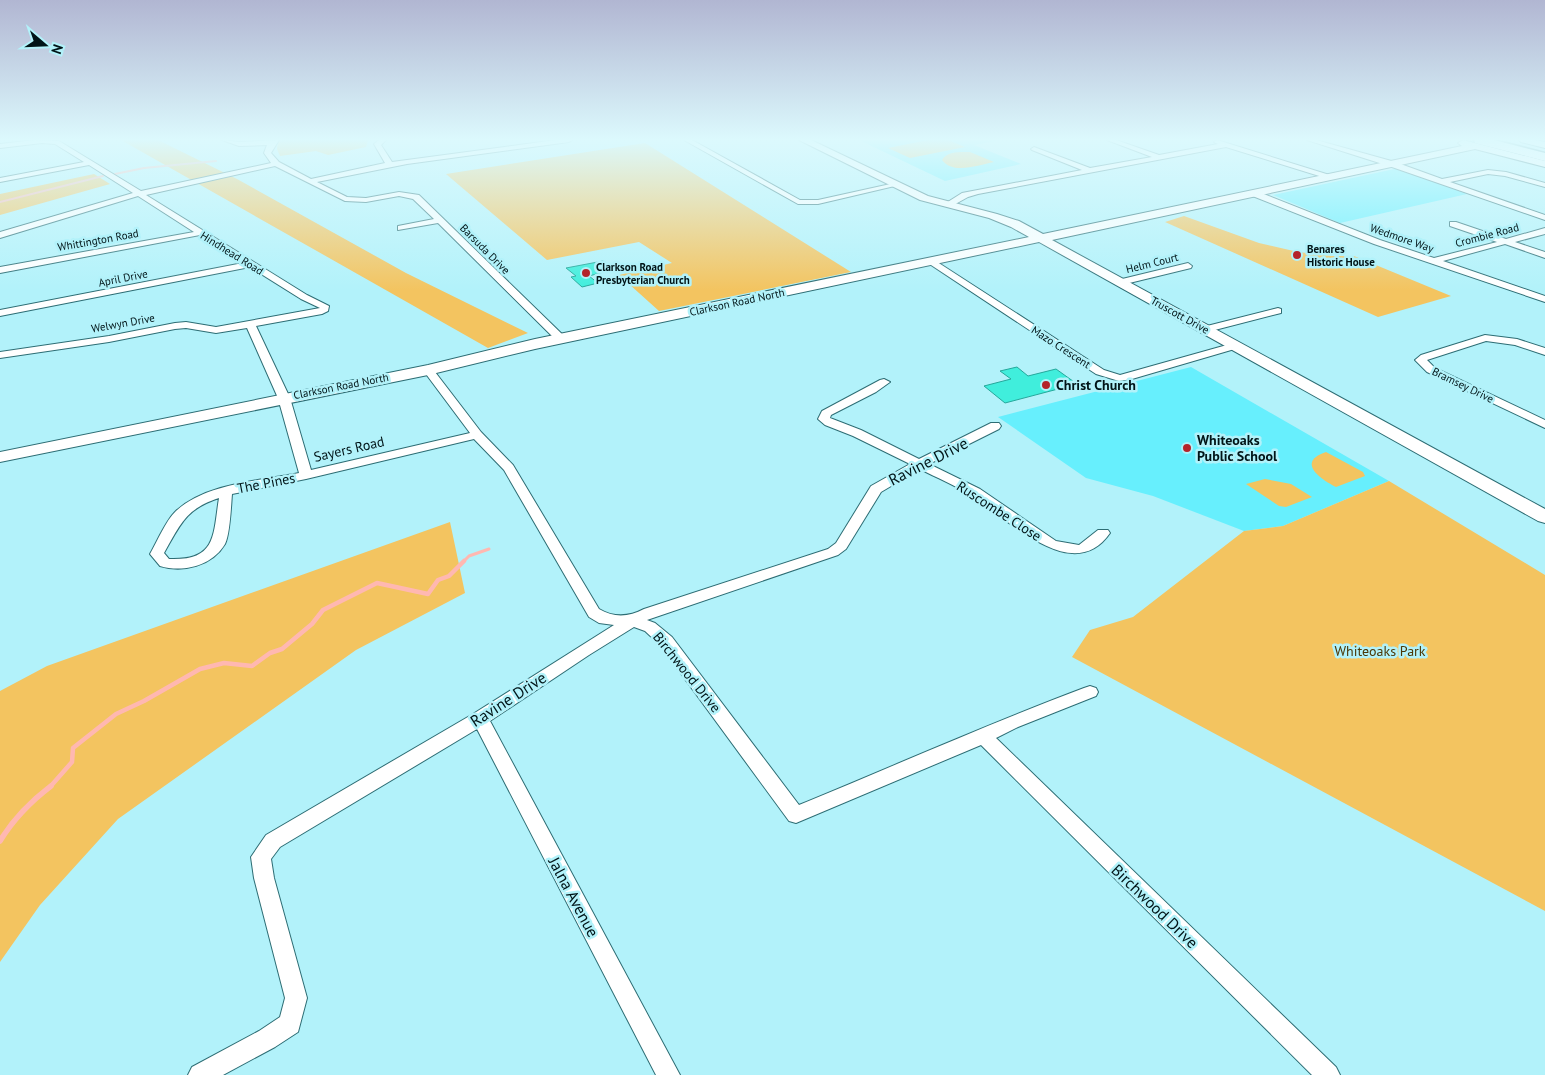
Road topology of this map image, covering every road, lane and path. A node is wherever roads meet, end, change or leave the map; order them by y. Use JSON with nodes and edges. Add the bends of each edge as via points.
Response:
{"nodes":[{"id":1,"x":134,"y":190,"type":"edge"},
{"id":2,"x":157,"y":190,"type":"edge"},
{"id":3,"x":330,"y":190,"type":"edge"},
{"id":4,"x":777,"y":190,"type":"edge"},
{"id":5,"x":872,"y":190,"type":"edge"},
{"id":6,"x":907,"y":190,"type":"edge"},
{"id":7,"x":989,"y":190,"type":"edge"},
{"id":8,"x":1271,"y":190,"type":"edge"},
{"id":9,"x":1468,"y":190,"type":"edge"},
{"id":10,"x":140,"y":194,"type":"junction"},
{"id":11,"x":1253,"y":194,"type":"junction"},
{"id":12,"x":947,"y":205,"type":"junction"},
{"id":13,"x":1545,"y":218,"type":"edge"},
{"id":14,"x":440,"y":220,"type":"junction"},
{"id":15,"x":1453,"y":224,"type":"dead end"},
{"id":16,"x":401,"y":228,"type":"dead end"},
{"id":17,"x":1545,"y":231,"type":"edge"},
{"id":18,"x":200,"y":233,"type":"junction"},
{"id":19,"x":0,"y":235,"type":"edge"},
{"id":20,"x":1042,"y":238,"type":"junction"},
{"id":21,"x":1505,"y":242,"type":"junction"},
{"id":22,"x":1545,"y":255,"type":"edge"},
{"id":23,"x":931,"y":261,"type":"junction"},
{"id":24,"x":1435,"y":261,"type":"junction"},
{"id":25,"x":250,"y":264,"type":"junction"},
{"id":26,"x":1188,"y":266,"type":"dead end"},
{"id":27,"x":0,"y":270,"type":"edge"},
{"id":28,"x":1121,"y":282,"type":"junction"},
{"id":29,"x":1545,"y":299,"type":"edge"},
{"id":30,"x":1278,"y":311,"type":"dead end"},
{"id":31,"x":0,"y":314,"type":"edge"},
{"id":32,"x":251,"y":324,"type":"junction"},
{"id":33,"x":1207,"y":330,"type":"junction"},
{"id":34,"x":560,"y":339,"type":"junction"},
{"id":35,"x":1234,"y":346,"type":"junction"},
{"id":36,"x":1545,"y":352,"type":"edge"},
{"id":37,"x":0,"y":355,"type":"edge"},
{"id":38,"x":428,"y":370,"type":"junction"},
{"id":39,"x":884,"y":382,"type":"dead end"},
{"id":40,"x":284,"y":398,"type":"junction"},
{"id":41,"x":1545,"y":424,"type":"edge"},
{"id":42,"x":995,"y":426,"type":"dead end"},
{"id":43,"x":477,"y":435,"type":"junction"},
{"id":44,"x":0,"y":457,"type":"edge"},
{"id":45,"x":920,"y":464,"type":"junction"},
{"id":46,"x":306,"y":475,"type":"junction"},
{"id":47,"x":226,"y":491,"type":"junction"},
{"id":48,"x":1545,"y":517,"type":"edge"},
{"id":49,"x":1103,"y":533,"type":"dead end"},
{"id":50,"x":632,"y":621,"type":"junction"},
{"id":51,"x":1090,"y":692,"type":"dead end"},
{"id":52,"x":480,"y":718,"type":"junction"},
{"id":53,"x":983,"y":737,"type":"junction"},
{"id":54,"x":200,"y":1075,"type":"edge"},
{"id":55,"x":668,"y":1075,"type":"edge"},
{"id":56,"x":1328,"y":1075,"type":"edge"}],
"edges":[{"from":1,"to":10,"type":"street","name":"Hindhead Road"},
{"from":2,"to":10,"type":"street"},
{"from":3,"to":14,"type":"street","name":"Barsuda Drive","via":[[356,201],[412,195]]},
{"from":4,"to":5,"type":"street","via":[[798,202],[818,202]]},
{"from":6,"to":12,"type":"street","name":"Truscott Drive"},
{"from":7,"to":12,"type":"street","via":[[965,195]]},
{"from":8,"to":11,"type":"street","name":"Clarkson Road North"},
{"from":9,"to":13,"type":"street"},
{"from":10,"to":18,"type":"street","name":"Hindhead Road"},
{"from":10,"to":19,"type":"street"},
{"from":11,"to":20,"type":"street","name":"Clarkson Road North"},
{"from":11,"to":24,"type":"street","name":"Wedmore Way"},
{"from":12,"to":20,"type":"street","name":"Truscott Drive","via":[[1005,219]]},
{"from":14,"to":16,"type":"street"},
{"from":14,"to":34,"type":"street","name":"Barsuda Drive"},
{"from":15,"to":21,"type":"street"},
{"from":17,"to":21,"type":"street","name":"Crombie Road"},
{"from":18,"to":25,"type":"street","name":"Hindhead Road"},
{"from":18,"to":27,"type":"street","name":"Whittington Road"},
{"from":20,"to":23,"type":"street","name":"Clarkson Road North"},
{"from":20,"to":28,"type":"street","name":"Truscott Drive"},
{"from":21,"to":22,"type":"street"},
{"from":21,"to":24,"type":"street","name":"Crombie Road"},
{"from":23,"to":34,"type":"street","name":"Clarkson Road North"},
{"from":23,"to":35,"type":"street","name":"Mazo Crescent","via":[[1108,376],[1132,376]]},
{"from":24,"to":29,"type":"street","name":"Wedmore Way"},
{"from":25,"to":31,"type":"street","name":"April Drive"},
{"from":25,"to":32,"type":"street","name":"Hindhead Road","via":[[325,309]]},
{"from":26,"to":28,"type":"street","name":"Helm Court"},
{"from":28,"to":33,"type":"street","name":"Truscott Drive"},
{"from":30,"to":33,"type":"street"},
{"from":32,"to":37,"type":"street","name":"Welwyn Drive","via":[[216,330],[175,326]]},
{"from":32,"to":40,"type":"street"},
{"from":33,"to":35,"type":"street","name":"Truscott Drive"},
{"from":34,"to":38,"type":"street","name":"Clarkson Road North"},
{"from":35,"to":48,"type":"street","name":"Truscott Drive"},
{"from":36,"to":41,"type":"street","name":"Bramsey Drive","via":[[1506,339],[1485,338],[1420,360],[1431,370]]},
{"from":38,"to":40,"type":"street","name":"Clarkson Road North"},
{"from":38,"to":43,"type":"street","name":"Birchwood Drive"},
{"from":39,"to":45,"type":"street","name":"Ruscombe Close","via":[[826,413],[824,418]]},
{"from":40,"to":44,"type":"street","name":"Clarkson Road North"},
{"from":40,"to":46,"type":"street","name":"Sayers Road"},
{"from":42,"to":45,"type":"street","name":"Ravine Drive"},
{"from":43,"to":46,"type":"street","name":"Sayers Road"},
{"from":43,"to":50,"type":"street","name":"Birchwood Drive","via":[[509,468],[594,613],[604,619]]},
{"from":45,"to":49,"type":"street","name":"Ruscombe Close","via":[[975,492],[1051,544],[1083,550]]},
{"from":45,"to":50,"type":"street","name":"Ravine Drive","via":[[876,489],[841,546],[832,552]]},
{"from":46,"to":47,"type":"street","name":"The Pines"},
{"from":47,"to":47,"type":"street","name":"The Pines","via":[[199,500],[179,514],[157,554],[165,563],[186,564],[206,557],[219,542]]},
{"from":50,"to":52,"type":"street","name":"Ravine Drive"},
{"from":50,"to":53,"type":"street","name":"Birchwood Drive","via":[[650,627],[666,641],[796,815]]},
{"from":51,"to":53,"type":"street","name":"Birchwood Drive","via":[[1012,722]]},
{"from":52,"to":54,"type":"street","name":"Ravine Drive","via":[[273,841],[261,857],[296,998],[290,1024]]},
{"from":52,"to":55,"type":"street","name":"Jalna Avenue"},
{"from":53,"to":56,"type":"street","name":"Birchwood Drive"}]}
